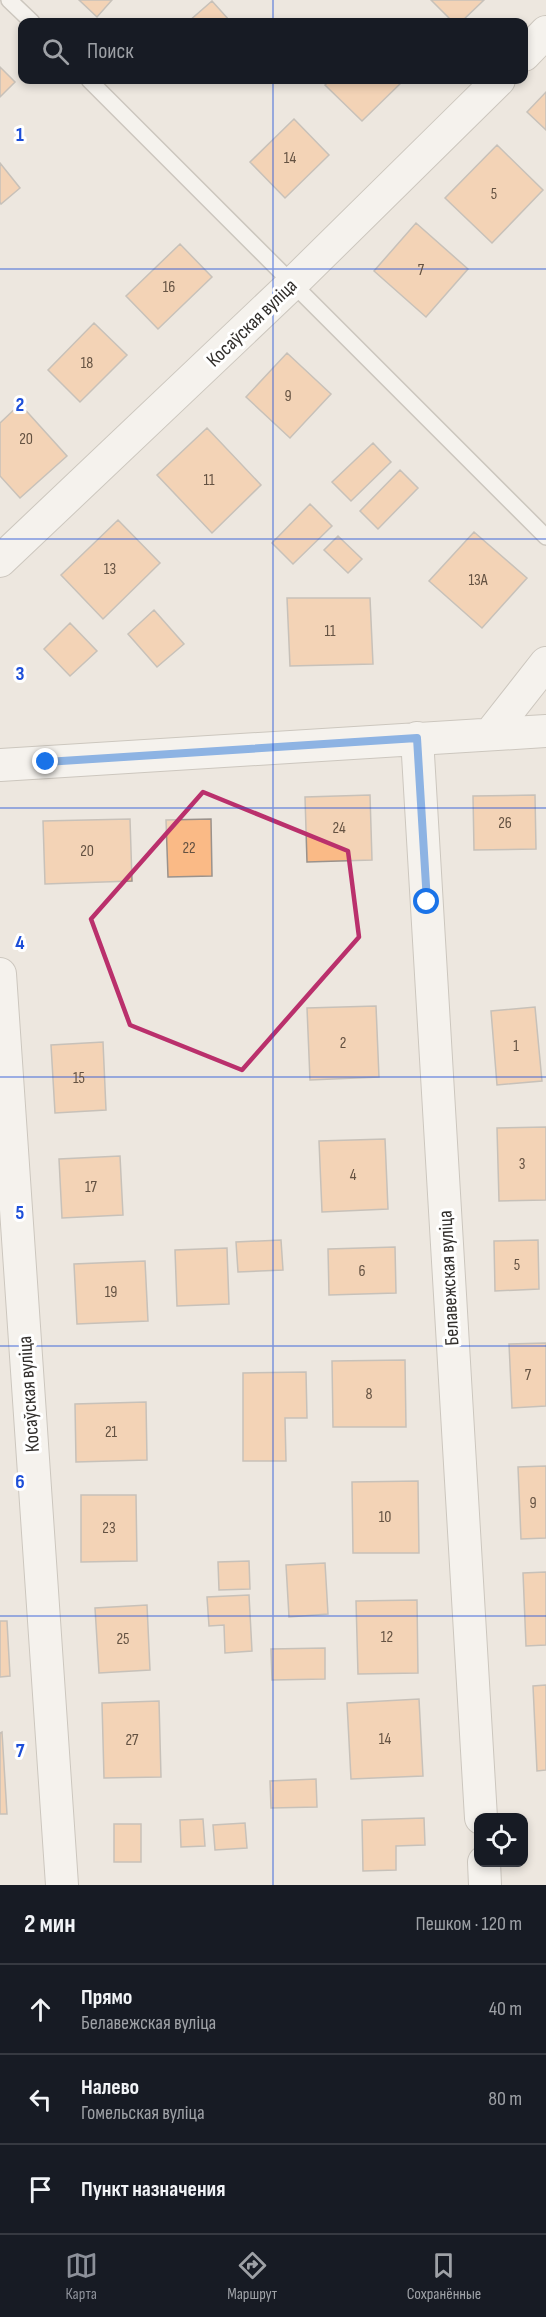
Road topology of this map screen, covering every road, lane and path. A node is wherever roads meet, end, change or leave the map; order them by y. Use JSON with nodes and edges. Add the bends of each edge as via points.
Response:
{"nodes":[{"id":1,"x":9,"y":0,"type":"edge"},
{"id":2,"x":28,"y":18,"type":"edge"},
{"id":3,"x":546,"y":33,"type":"edge"},
{"id":4,"x":528,"y":51,"type":"edge"},
{"id":5,"x":93,"y":84,"type":"edge"},
{"id":6,"x":495,"y":84,"type":"edge"},
{"id":7,"x":293,"y":283,"type":"junction"},
{"id":8,"x":546,"y":537,"type":"edge"},
{"id":9,"x":0,"y":561,"type":"edge"},
{"id":10,"x":546,"y":663,"type":"edge"},
{"id":11,"x":546,"y":731,"type":"edge"},
{"id":12,"x":491,"y":733,"type":"junction"},
{"id":13,"x":417,"y":738,"type":"junction"},
{"id":14,"x":0,"y":765,"type":"edge"},
{"id":15,"x":0,"y":974,"type":"edge"},
{"id":16,"x":481,"y":1813,"type":"edge"},
{"id":17,"x":484,"y":1867,"type":"edge"},
{"id":18,"x":62,"y":1885,"type":"edge"},
{"id":19,"x":485,"y":1885,"type":"edge"}],
"edges":[{"from":1,"to":2,"type":"lane"},
{"from":3,"to":4,"type":"street"},
{"from":5,"to":7,"type":"lane"},
{"from":6,"to":7,"type":"street","name":"Косаўская вуліца"},
{"from":7,"to":8,"type":"lane"},
{"from":7,"to":9,"type":"street","name":"Косаўская вуліца"},
{"from":10,"to":12,"type":"street"},
{"from":11,"to":12,"type":"street"},
{"from":12,"to":13,"type":"street"},
{"from":13,"to":14,"type":"street"},
{"from":13,"to":16,"type":"street","name":"Белавежская вуліца"},
{"from":15,"to":18,"type":"street","name":"Косаўская вуліца"},
{"from":17,"to":19,"type":"street"}]}
